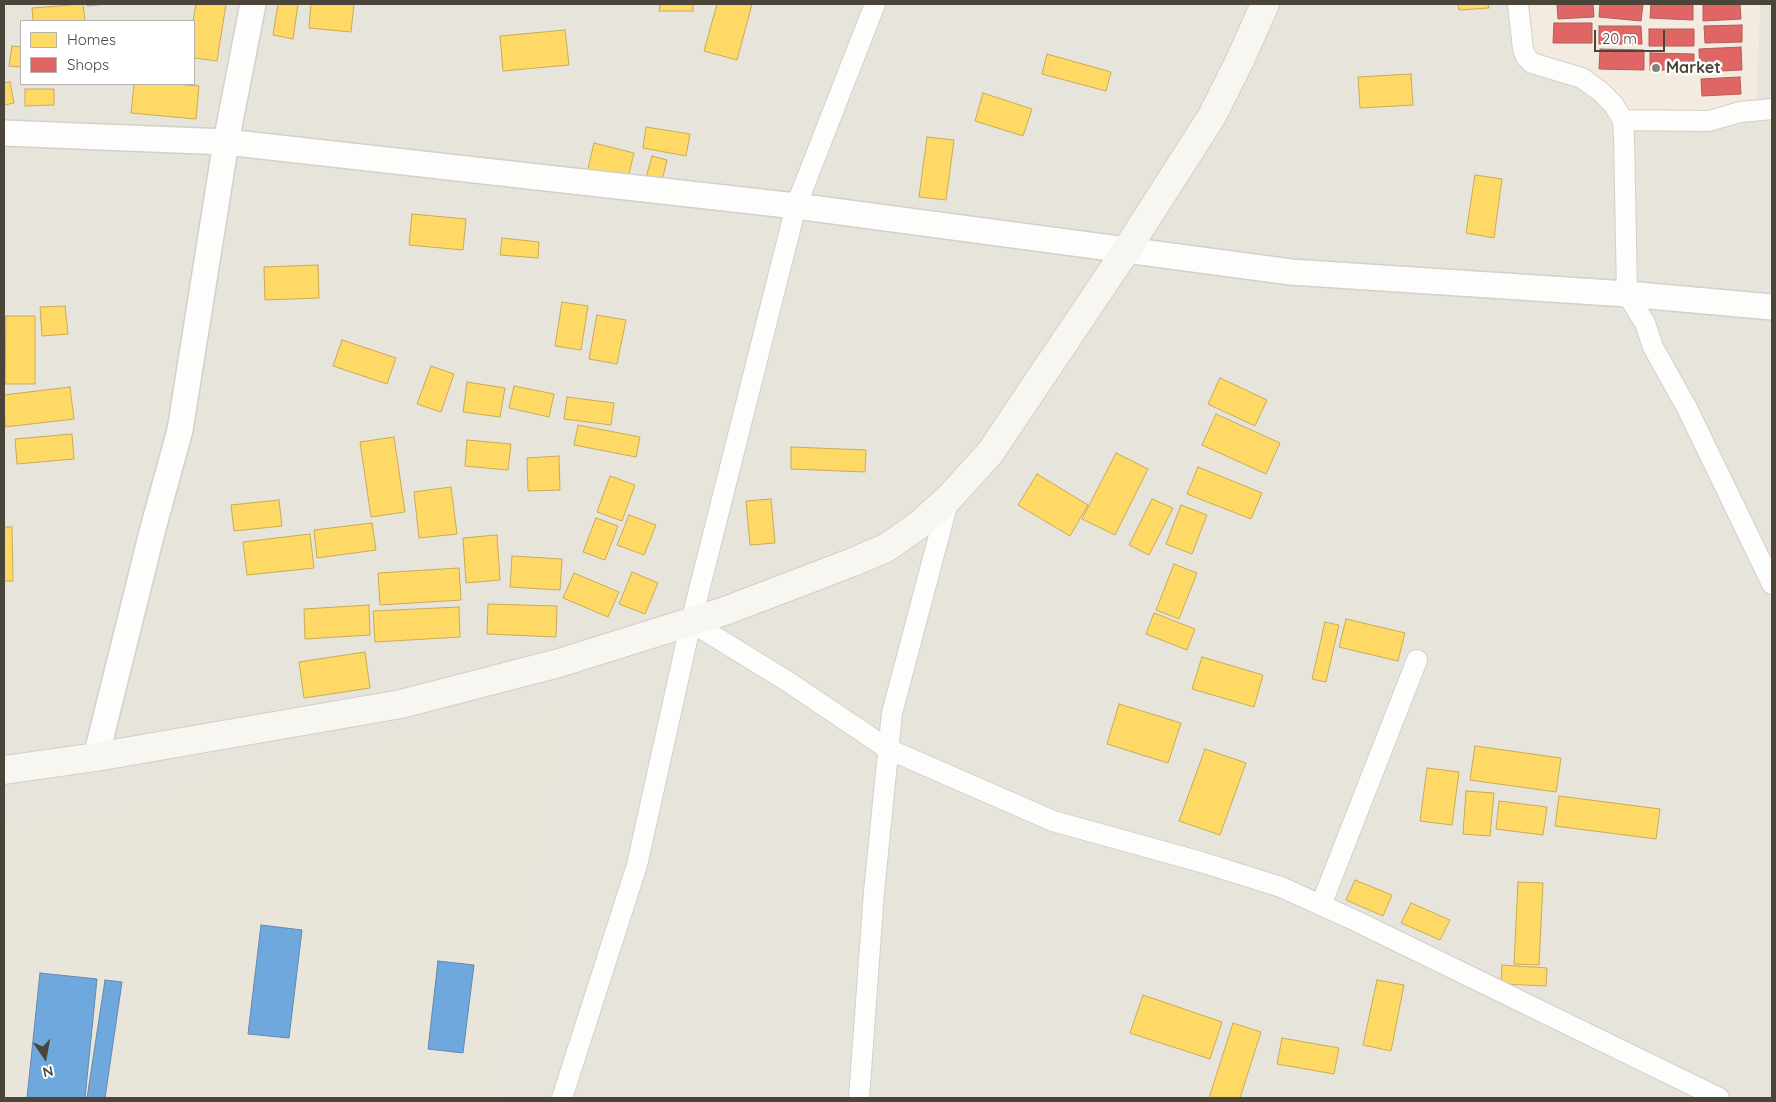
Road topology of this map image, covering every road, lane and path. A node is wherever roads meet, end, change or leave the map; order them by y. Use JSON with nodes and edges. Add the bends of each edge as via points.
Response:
{"nodes":[{"id":1,"x":253,"y":4,"type":"edge"},
{"id":2,"x":875,"y":4,"type":"edge"},
{"id":3,"x":1265,"y":4,"type":"edge"},
{"id":4,"x":1518,"y":4,"type":"edge"},
{"id":5,"x":1772,"y":109,"type":"edge"},
{"id":6,"x":1622,"y":120,"type":"junction"},
{"id":7,"x":4,"y":133,"type":"edge"},
{"id":8,"x":226,"y":142,"type":"junction"},
{"id":9,"x":796,"y":206,"type":"junction"},
{"id":10,"x":1127,"y":249,"type":"junction"},
{"id":11,"x":1627,"y":294,"type":"junction"},
{"id":12,"x":1772,"y":307,"type":"edge"},
{"id":13,"x":949,"y":498,"type":"junction"},
{"id":14,"x":1772,"y":584,"type":"edge"},
{"id":15,"x":690,"y":622,"type":"junction"},
{"id":16,"x":1416,"y":660,"type":"dead end"},
{"id":17,"x":888,"y":749,"type":"junction"},
{"id":18,"x":96,"y":757,"type":"junction"},
{"id":19,"x":4,"y":770,"type":"edge"},
{"id":20,"x":1321,"y":905,"type":"junction"},
{"id":21,"x":562,"y":1098,"type":"edge"},
{"id":22,"x":859,"y":1098,"type":"edge"},
{"id":23,"x":1719,"y":1098,"type":"edge"}],
"edges":[{"from":1,"to":8,"type":"street"},
{"from":2,"to":9,"type":"street"},
{"from":3,"to":10,"type":"main road","via":[[1212,116]]},
{"from":4,"to":6,"type":"street","via":[[1522,48],[1526,57],[1532,63],[1582,78],[1613,104]]},
{"from":5,"to":6,"type":"street","via":[[1740,112],[1709,121]]},
{"from":6,"to":11,"type":"street"},
{"from":7,"to":8,"type":"street"},
{"from":8,"to":9,"type":"street"},
{"from":8,"to":18,"type":"street","via":[[180,430]]},
{"from":9,"to":10,"type":"street"},
{"from":9,"to":15,"type":"street"},
{"from":10,"to":11,"type":"street","via":[[1291,272]]},
{"from":10,"to":13,"type":"main road","via":[[990,453]]},
{"from":11,"to":12,"type":"street"},
{"from":11,"to":14,"type":"street","via":[[1645,323],[1653,347],[1687,408]]},
{"from":13,"to":15,"type":"main road","via":[[886,548]]},
{"from":13,"to":17,"type":"street","via":[[892,713]]},
{"from":15,"to":17,"type":"street","via":[[787,681]]},
{"from":15,"to":18,"type":"main road","via":[[559,662],[402,704]]},
{"from":15,"to":21,"type":"street","via":[[637,865]]},
{"from":16,"to":20,"type":"street"},
{"from":17,"to":20,"type":"street","via":[[1052,821],[1281,887]]},
{"from":17,"to":22,"type":"street"},
{"from":18,"to":19,"type":"main road"},
{"from":20,"to":23,"type":"street"}]}
